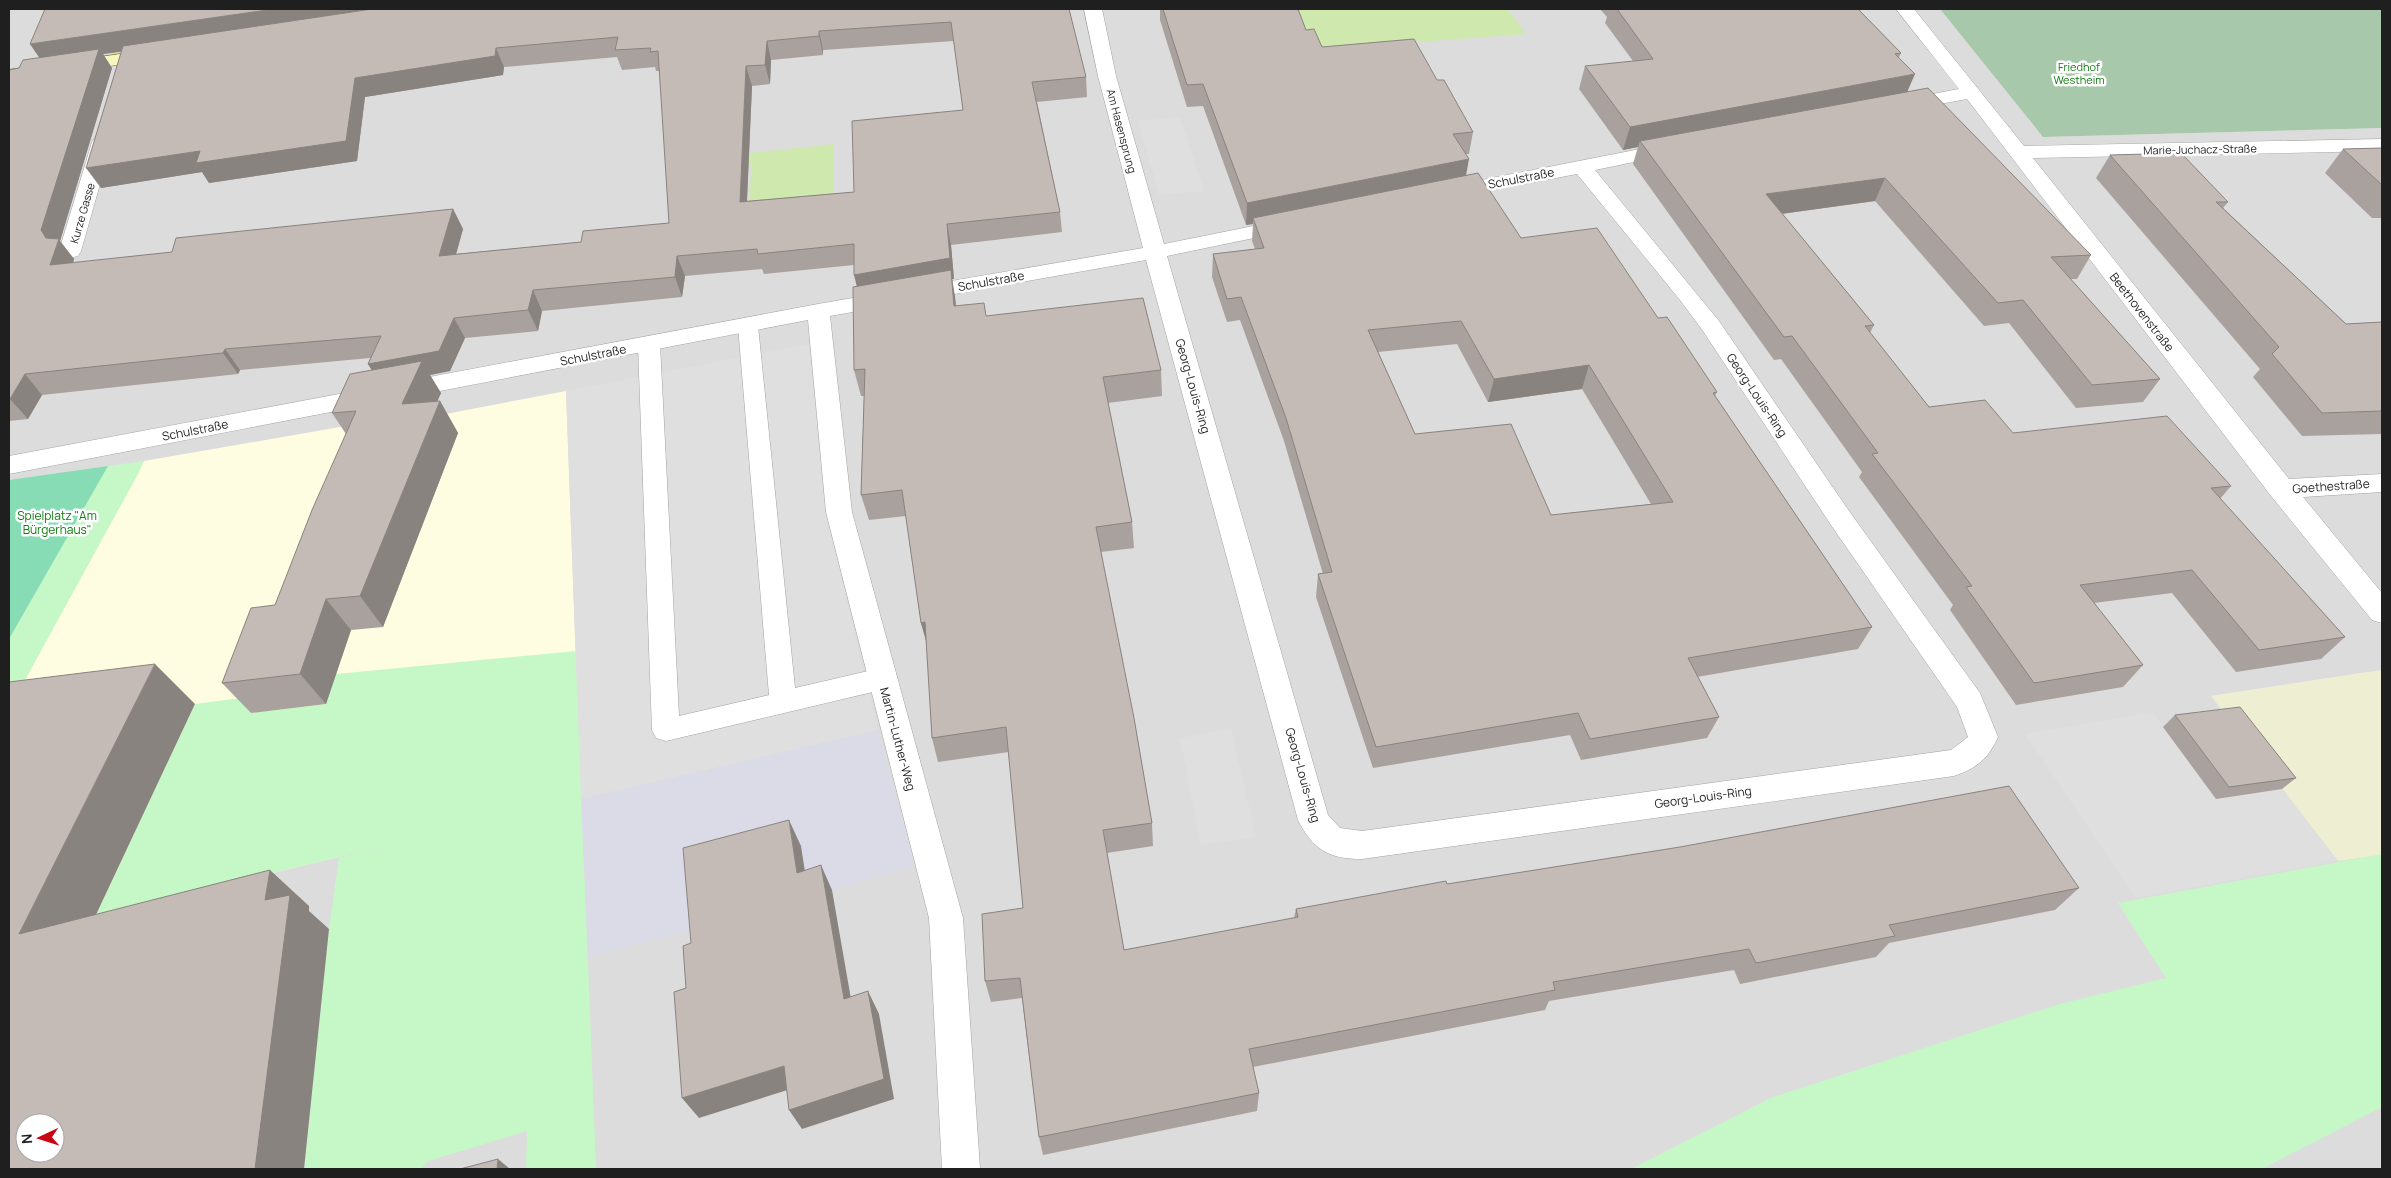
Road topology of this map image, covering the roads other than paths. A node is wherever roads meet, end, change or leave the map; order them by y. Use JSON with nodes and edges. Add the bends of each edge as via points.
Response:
{"nodes":[{"id":1,"x":1093,"y":9,"type":"edge"},
{"id":2,"x":1905,"y":9,"type":"edge"},
{"id":3,"x":174,"y":51,"type":"edge"},
{"id":4,"x":126,"y":59,"type":"junction"},
{"id":5,"x":9,"y":76,"type":"edge"},
{"id":6,"x":121,"y":79,"type":"edge"},
{"id":7,"x":1972,"y":92,"type":"junction"},
{"id":8,"x":1878,"y":110,"type":"edge"},
{"id":9,"x":107,"y":125,"type":"edge"},
{"id":10,"x":1694,"y":144,"type":"edge"},
{"id":11,"x":2382,"y":145,"type":"edge"},
{"id":12,"x":2018,"y":152,"type":"junction"},
{"id":13,"x":1581,"y":166,"type":"junction"},
{"id":14,"x":1432,"y":196,"type":"edge"},
{"id":15,"x":1307,"y":221,"type":"edge"},
{"id":16,"x":70,"y":252,"type":"dead end"},
{"id":17,"x":1155,"y":252,"type":"junction"},
{"id":18,"x":818,"y":311,"type":"junction"},
{"id":19,"x":748,"y":326,"type":"junction"},
{"id":20,"x":649,"y":344,"type":"junction"},
{"id":21,"x":9,"y":465,"type":"edge"},
{"id":22,"x":2382,"y":483,"type":"edge"},
{"id":23,"x":2280,"y":489,"type":"junction"},
{"id":24,"x":2382,"y":612,"type":"edge"},
{"id":25,"x":881,"y":678,"type":"junction"},
{"id":26,"x":783,"y":703,"type":"junction"},
{"id":27,"x":961,"y":1169,"type":"edge"}],
"edges":[{"from":1,"to":17,"type":"street","name":"Am Hasensprung","via":[[1107,76]]},
{"from":2,"to":7,"type":"street","name":"Beethovenstraße"},
{"from":3,"to":4,"type":"main road"},
{"from":4,"to":5,"type":"main road"},
{"from":4,"to":6,"type":"street"},
{"from":7,"to":8,"type":"street"},
{"from":7,"to":12,"type":"street","name":"Beethovenstraße"},
{"from":9,"to":16,"type":"street","name":"Kurze Gasse"},
{"from":10,"to":13,"type":"street","name":"Schulstraße"},
{"from":11,"to":12,"type":"street","name":"Marie-Juchacz-Straße"},
{"from":12,"to":23,"type":"street","name":"Beethovenstraße"},
{"from":13,"to":14,"type":"street","name":"Schulstraße"},
{"from":13,"to":17,"type":"street","name":"Georg-Louis-Ring","via":[[1694,303],[1970,702],[1983,737],[1979,748],[1969,758],[1954,763],[1362,845],[1339,845],[1329,839],[1314,820]]},
{"from":15,"to":17,"type":"street","name":"Schulstraße"},
{"from":17,"to":18,"type":"street","name":"Schulstraße"},
{"from":18,"to":19,"type":"street","name":"Schulstraße"},
{"from":18,"to":25,"type":"street","name":"Martin-Luther-Weg","via":[[839,512]]},
{"from":19,"to":20,"type":"street","name":"Schulstraße"},
{"from":19,"to":26,"type":"lane"},
{"from":20,"to":21,"type":"street","name":"Schulstraße"},
{"from":20,"to":26,"type":"lane","via":[[666,730]]},
{"from":22,"to":23,"type":"street","name":"Goethestraße"},
{"from":23,"to":24,"type":"street","name":"Beethovenstraße"},
{"from":25,"to":26,"type":"lane"},
{"from":25,"to":27,"type":"street","name":"Martin-Luther-Weg","via":[[946,918]]}]}
